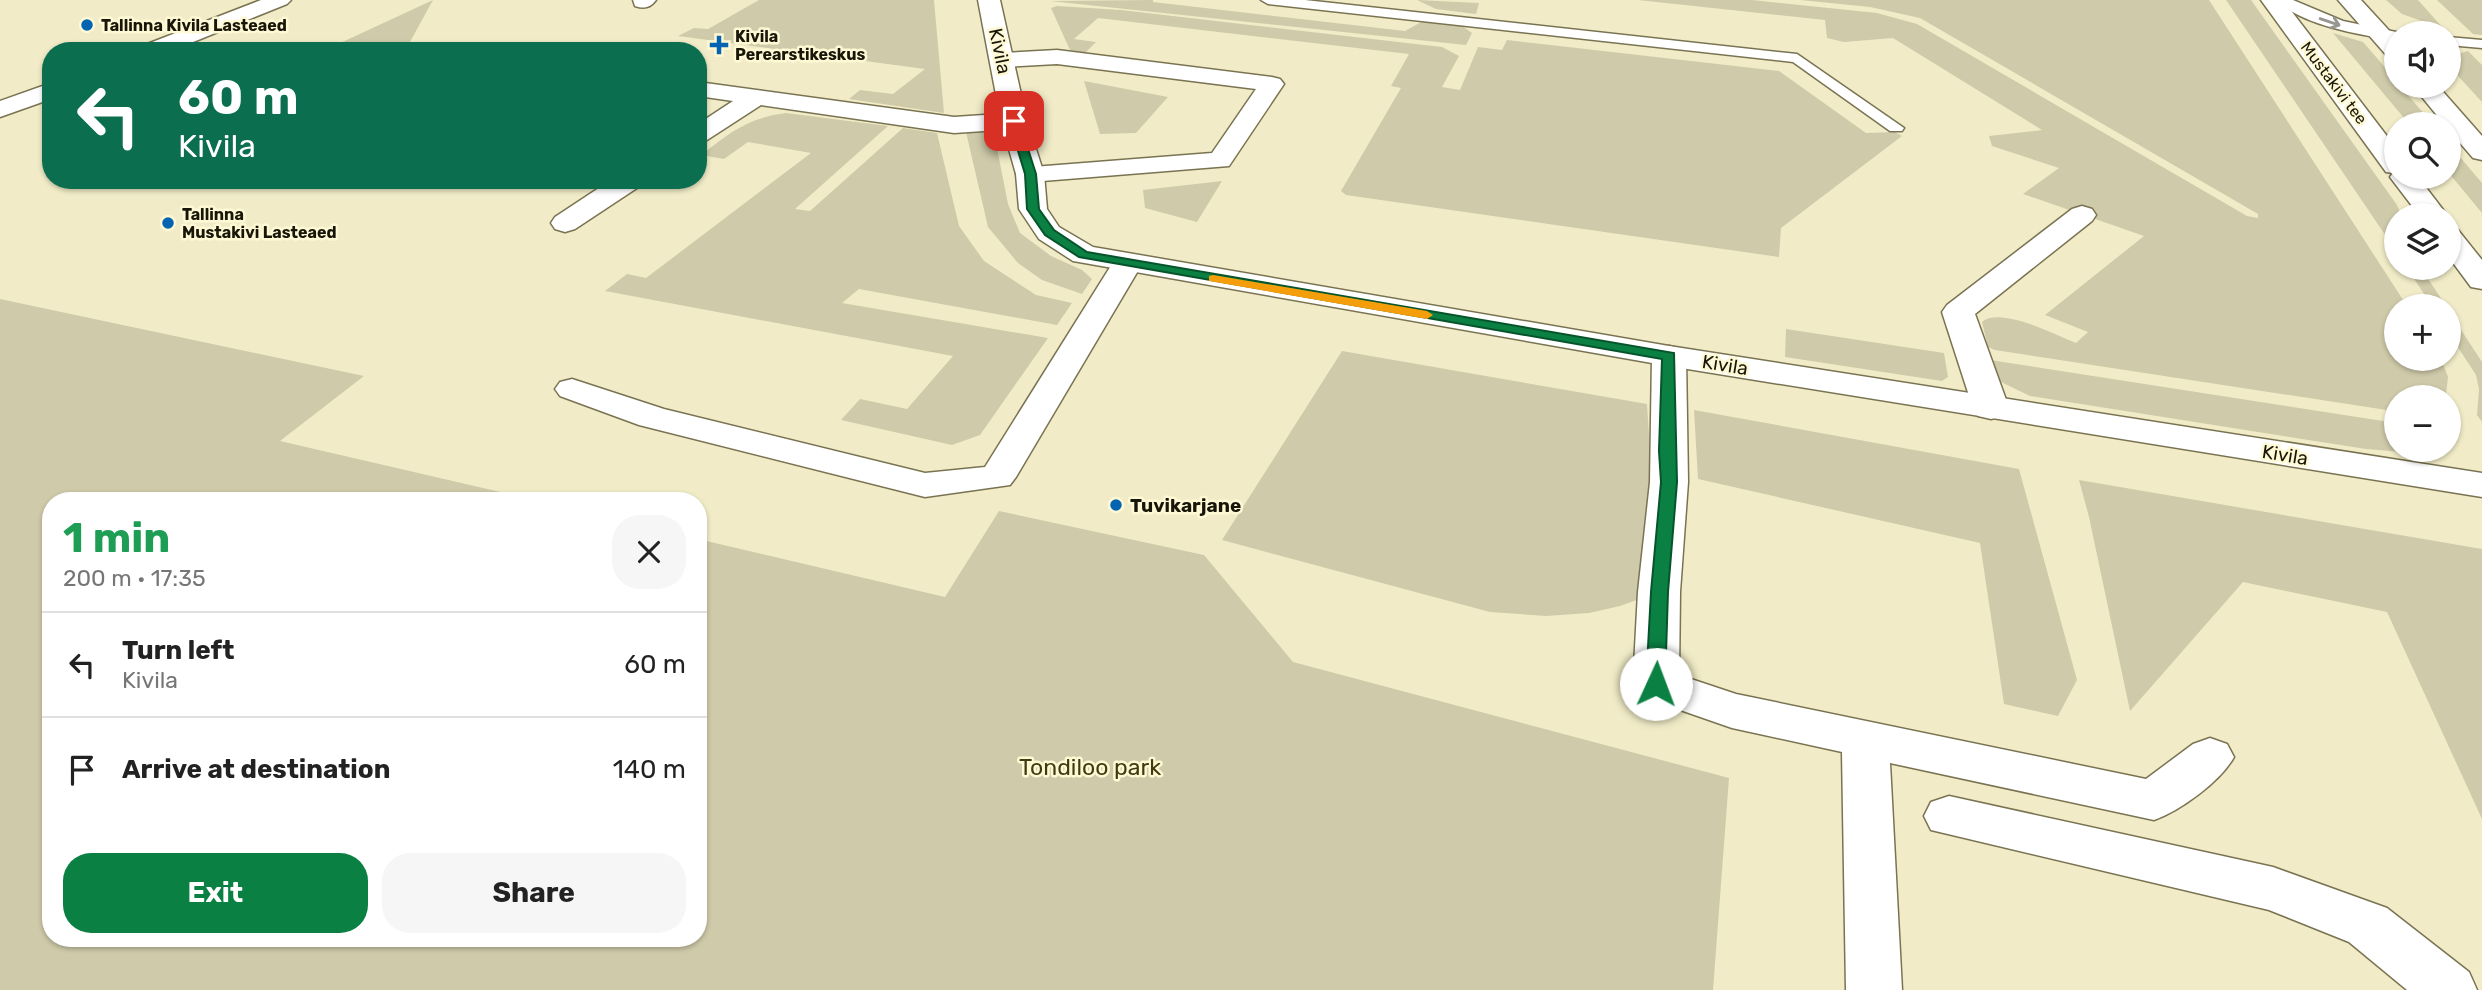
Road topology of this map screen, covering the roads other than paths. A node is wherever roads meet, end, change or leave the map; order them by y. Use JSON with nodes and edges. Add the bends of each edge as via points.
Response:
{"nodes":[{"id":1,"x":280,"y":0,"type":"edge"},
{"id":2,"x":989,"y":0,"type":"edge"},
{"id":3,"x":1268,"y":0,"type":"edge"},
{"id":4,"x":2272,"y":0,"type":"edge"},
{"id":5,"x":2283,"y":0,"type":"edge"},
{"id":6,"x":2349,"y":0,"type":"edge"},
{"id":7,"x":1390,"y":6,"type":"edge"},
{"id":8,"x":2384,"y":31,"type":"edge"},
{"id":9,"x":2384,"y":34,"type":"edge"},
{"id":10,"x":173,"y":42,"type":"edge"},
{"id":11,"x":2461,"y":42,"type":"edge"},
{"id":12,"x":2482,"y":44,"type":"edge"},
{"id":13,"x":1002,"y":60,"type":"junction"},
{"id":14,"x":707,"y":90,"type":"edge"},
{"id":15,"x":42,"y":94,"type":"edge"},
{"id":16,"x":757,"y":97,"type":"junction"},
{"id":17,"x":2435,"y":98,"type":"edge"},
{"id":18,"x":0,"y":110,"type":"edge"},
{"id":19,"x":1014,"y":121,"type":"junction"},
{"id":20,"x":1896,"y":128,"type":"dead end"},
{"id":21,"x":707,"y":129,"type":"edge"},
{"id":22,"x":2384,"y":150,"type":"edge"},
{"id":23,"x":2482,"y":152,"type":"edge"},
{"id":24,"x":1030,"y":174,"type":"junction"},
{"id":25,"x":616,"y":189,"type":"edge"},
{"id":26,"x":2413,"y":189,"type":"edge"},
{"id":27,"x":2424,"y":203,"type":"edge"},
{"id":28,"x":2082,"y":215,"type":"dead end"},
{"id":29,"x":565,"y":223,"type":"dead end"},
{"id":30,"x":2461,"y":253,"type":"edge"},
{"id":31,"x":1127,"y":264,"type":"junction"},
{"id":32,"x":2482,"y":280,"type":"edge"},
{"id":33,"x":1669,"y":356,"type":"junction"},
{"id":34,"x":572,"y":389,"type":"dead end"},
{"id":35,"x":1991,"y":408,"type":"junction"},
{"id":36,"x":2482,"y":462,"type":"edge"},
{"id":37,"x":2425,"y":477,"type":"junction"},
{"id":38,"x":2482,"y":485,"type":"edge"},
{"id":39,"x":1865,"y":739,"type":"junction"},
{"id":40,"x":2210,"y":757,"type":"dead end"},
{"id":41,"x":1949,"y":816,"type":"dead end"},
{"id":42,"x":1874,"y":990,"type":"edge"},
{"id":43,"x":2449,"y":990,"type":"edge"}],
"edges":[{"from":1,"to":10,"type":"street"},
{"from":2,"to":13,"type":"street","name":"Kivila"},
{"from":3,"to":7,"type":"lane"},
{"from":4,"to":22,"type":"street","name":"Mustakivi tee"},
{"from":5,"to":9,"type":"lane","one_way":true,"via":[[2311,16]]},
{"from":6,"to":8,"type":"street"},
{"from":7,"to":20,"type":"lane","via":[[1797,58]]},
{"from":11,"to":12,"type":"lane"},
{"from":13,"to":19,"type":"street","name":"Kivila"},
{"from":13,"to":24,"type":"street","via":[[1057,57],[1272,84],[1220,160]]},
{"from":14,"to":16,"type":"street"},
{"from":15,"to":18,"type":"street"},
{"from":16,"to":19,"type":"street","via":[[954,125]]},
{"from":16,"to":21,"type":"street"},
{"from":17,"to":23,"type":"street"},
{"from":19,"to":24,"type":"street","name":"Kivila"},
{"from":24,"to":31,"type":"street","name":"Kivila","via":[[1033,209],[1049,233],[1084,255]]},
{"from":25,"to":29,"type":"street"},
{"from":26,"to":27,"type":"street"},
{"from":28,"to":35,"type":"street","via":[[1958,313]]},
{"from":30,"to":32,"type":"street"},
{"from":31,"to":33,"type":"street","name":"Kivila"},
{"from":31,"to":34,"type":"street","via":[[997,477],[925,485],[652,417]]},
{"from":33,"to":35,"type":"street","name":"Kivila"},
{"from":33,"to":39,"type":"street","via":[[1669,482],[1656,684],[1732,711]]},
{"from":35,"to":37,"type":"street","name":"Kivila"},
{"from":36,"to":37,"type":"street"},
{"from":37,"to":38,"type":"street","name":"Kivila"},
{"from":39,"to":40,"type":"street","via":[[2154,800]]},
{"from":39,"to":42,"type":"street"},
{"from":41,"to":43,"type":"street","via":[[2273,889],[2368,925]]}]}
